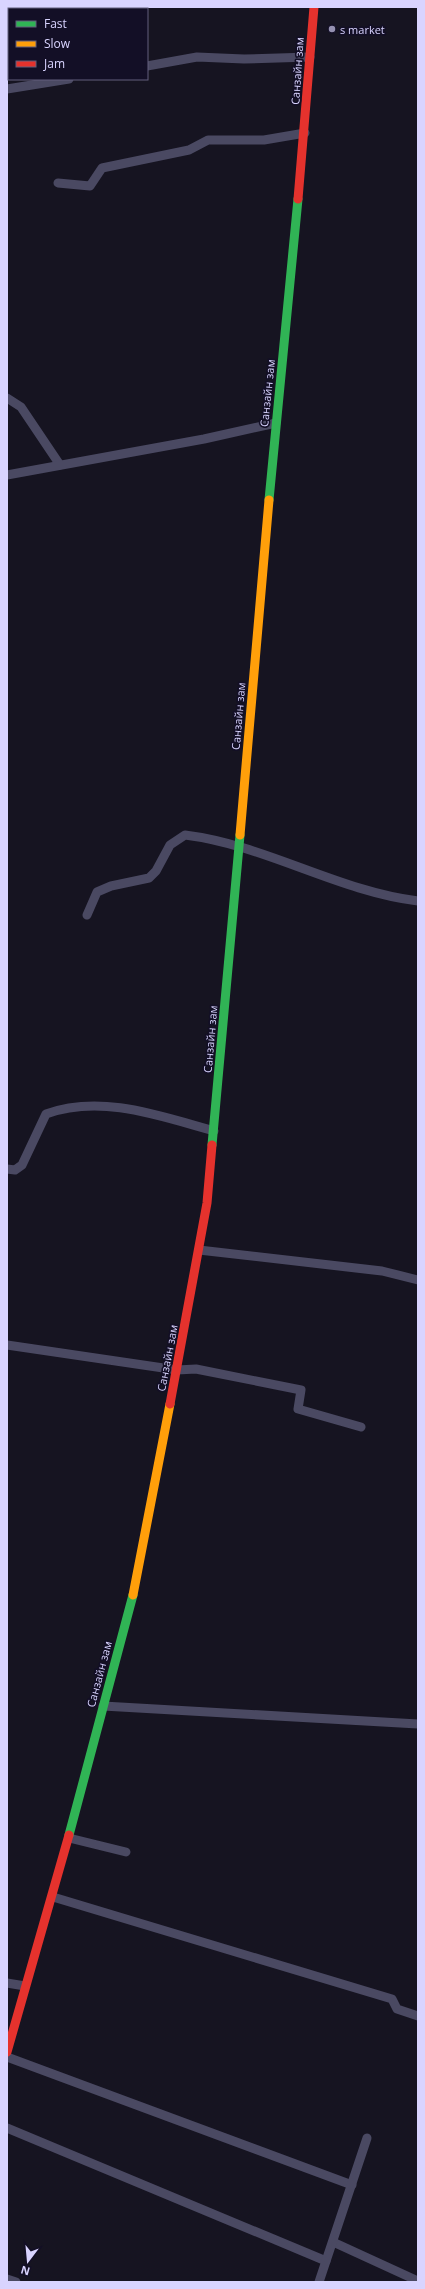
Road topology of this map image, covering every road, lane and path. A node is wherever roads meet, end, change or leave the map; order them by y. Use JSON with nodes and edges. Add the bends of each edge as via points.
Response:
{"nodes":[{"id":1,"x":314,"y":7,"type":"edge"},
{"id":2,"x":310,"y":57,"type":"junction"},
{"id":3,"x":148,"y":66,"type":"edge"},
{"id":4,"x":63,"y":80,"type":"edge"},
{"id":5,"x":7,"y":90,"type":"edge"},
{"id":6,"x":305,"y":133,"type":"junction"},
{"id":7,"x":58,"y":183,"type":"dead end"},
{"id":8,"x":7,"y":398,"type":"edge"},
{"id":9,"x":276,"y":423,"type":"junction"},
{"id":10,"x":60,"y":465,"type":"junction"},
{"id":11,"x":7,"y":475,"type":"edge"},
{"id":12,"x":239,"y":846,"type":"junction"},
{"id":13,"x":418,"y":901,"type":"edge"},
{"id":14,"x":87,"y":915,"type":"dead end"},
{"id":15,"x":214,"y":1131,"type":"junction"},
{"id":16,"x":7,"y":1169,"type":"edge"},
{"id":17,"x":199,"y":1250,"type":"junction"},
{"id":18,"x":418,"y":1280,"type":"edge"},
{"id":19,"x":7,"y":1345,"type":"edge"},
{"id":20,"x":177,"y":1370,"type":"junction"},
{"id":21,"x":362,"y":1427,"type":"dead end"},
{"id":22,"x":103,"y":1706,"type":"junction"},
{"id":23,"x":418,"y":1724,"type":"edge"},
{"id":24,"x":69,"y":1838,"type":"junction"},
{"id":25,"x":126,"y":1852,"type":"dead end"},
{"id":26,"x":53,"y":1897,"type":"junction"},
{"id":27,"x":7,"y":1983,"type":"edge"},
{"id":28,"x":26,"y":1986,"type":"junction"},
{"id":29,"x":418,"y":2016,"type":"edge"},
{"id":30,"x":7,"y":2052,"type":"edge"},
{"id":31,"x":7,"y":2057,"type":"edge"},
{"id":32,"x":7,"y":2128,"type":"edge"},
{"id":33,"x":367,"y":2138,"type":"dead end"},
{"id":34,"x":352,"y":2185,"type":"junction"},
{"id":35,"x":333,"y":2242,"type":"junction"},
{"id":36,"x":326,"y":2261,"type":"junction"},
{"id":37,"x":7,"y":2279,"type":"edge"},
{"id":38,"x":418,"y":2281,"type":"edge"},
{"id":39,"x":16,"y":2282,"type":"edge"},
{"id":40,"x":319,"y":2282,"type":"edge"}],
"edges":[{"from":1,"to":2,"type":"main road","name":"Санзайн зам"},
{"from":2,"to":3,"type":"street","via":[[197,57]]},
{"from":2,"to":6,"type":"main road","name":"Санзайн зам"},
{"from":4,"to":5,"type":"street"},
{"from":6,"to":7,"type":"street","via":[[264,140],[208,140],[189,150],[102,168],[90,186]]},
{"from":6,"to":9,"type":"main road","name":"Санзайн зам"},
{"from":8,"to":10,"type":"street","via":[[21,407]]},
{"from":9,"to":10,"type":"street"},
{"from":9,"to":12,"type":"main road","name":"Санзайн зам"},
{"from":10,"to":11,"type":"street"},
{"from":12,"to":13,"type":"street","via":[[382,895]]},
{"from":12,"to":14,"type":"street","via":[[185,835],[170,845],[156,871],[149,878],[111,886],[98,892]]},
{"from":12,"to":15,"type":"main road","name":"Санзайн зам"},
{"from":15,"to":16,"type":"street","via":[[107,1106],[57,1110],[46,1114],[22,1165],[15,1170]]},
{"from":15,"to":17,"type":"main road","name":"Санзайн зам","via":[[207,1203]]},
{"from":17,"to":18,"type":"street","via":[[382,1271]]},
{"from":17,"to":20,"type":"main road","name":"Санзайн зам"},
{"from":19,"to":20,"type":"street"},
{"from":20,"to":21,"type":"street","via":[[196,1369],[302,1390],[298,1409]]},
{"from":20,"to":22,"type":"main road","name":"Санзайн зам","via":[[136,1584]]},
{"from":22,"to":23,"type":"street"},
{"from":22,"to":24,"type":"main road","name":"Санзайн зам"},
{"from":24,"to":25,"type":"street"},
{"from":24,"to":26,"type":"main road","name":"Санзайн зам"},
{"from":26,"to":28,"type":"main road","name":"Санзайн зам"},
{"from":26,"to":29,"type":"street","via":[[392,1999],[397,2009]]},
{"from":27,"to":28,"type":"street"},
{"from":28,"to":30,"type":"main road","name":"Санзайн зам"},
{"from":31,"to":34,"type":"street"},
{"from":32,"to":36,"type":"street"},
{"from":33,"to":34,"type":"street"},
{"from":34,"to":35,"type":"street"},
{"from":35,"to":36,"type":"street"},
{"from":35,"to":38,"type":"street"},
{"from":36,"to":40,"type":"street"},
{"from":37,"to":39,"type":"street"}]}
